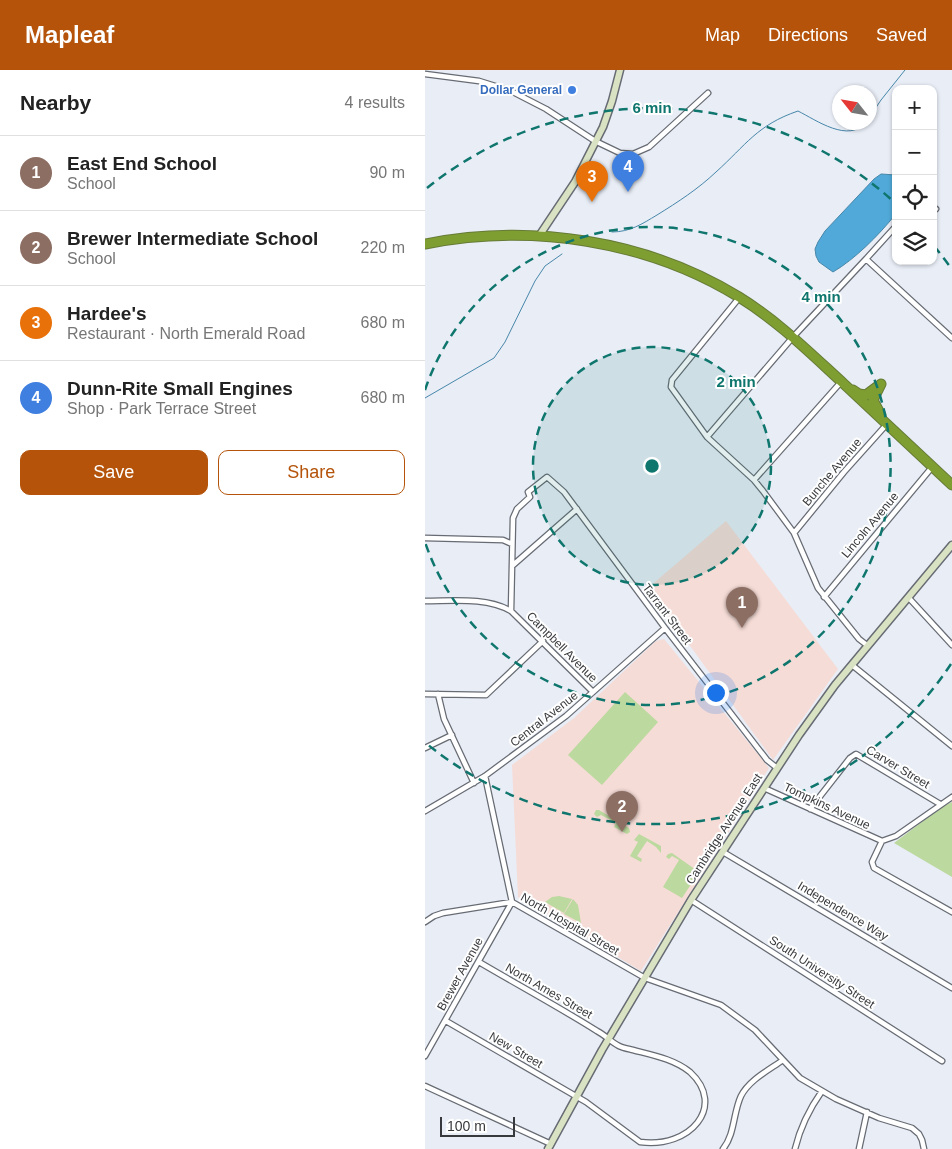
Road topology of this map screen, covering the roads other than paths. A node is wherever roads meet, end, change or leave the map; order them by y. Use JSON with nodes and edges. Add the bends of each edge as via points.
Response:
{"nodes":[{"id":1,"x":620,"y":70,"type":"edge"},
{"id":2,"x":425,"y":74,"type":"edge"},
{"id":3,"x":707,"y":93,"type":"dead end"},
{"id":4,"x":595,"y":141,"type":"junction"},
{"id":5,"x":892,"y":230,"type":"edge"},
{"id":6,"x":539,"y":236,"type":"junction"},
{"id":7,"x":425,"y":244,"type":"edge"},
{"id":8,"x":865,"y":259,"type":"junction"},
{"id":9,"x":739,"y":298,"type":"junction"},
{"id":10,"x":793,"y":337,"type":"junction"},
{"id":11,"x":952,"y":338,"type":"edge"},
{"id":12,"x":842,"y":383,"type":"junction"},
{"id":13,"x":886,"y":424,"type":"junction"},
{"id":14,"x":707,"y":436,"type":"junction"},
{"id":15,"x":933,"y":466,"type":"junction"},
{"id":16,"x":754,"y":480,"type":"junction"},
{"id":17,"x":540,"y":481,"type":"joint"},
{"id":18,"x":952,"y":484,"type":"edge"},
{"id":19,"x":577,"y":509,"type":"junction"},
{"id":20,"x":794,"y":533,"type":"junction"},
{"id":21,"x":425,"y":538,"type":"edge"},
{"id":22,"x":512,"y":544,"type":"junction"},
{"id":23,"x":952,"y":545,"type":"edge"},
{"id":24,"x":512,"y":566,"type":"junction"},
{"id":25,"x":824,"y":597,"type":"junction"},
{"id":26,"x":908,"y":597,"type":"junction"},
{"id":27,"x":425,"y":601,"type":"edge"},
{"id":28,"x":511,"y":610,"type":"junction"},
{"id":29,"x":665,"y":628,"type":"junction"},
{"id":30,"x":543,"y":642,"type":"junction"},
{"id":31,"x":952,"y":645,"type":"edge"},
{"id":32,"x":868,"y":646,"type":"junction"},
{"id":33,"x":852,"y":665,"type":"junction"},
{"id":34,"x":593,"y":692,"type":"junction"},
{"id":35,"x":425,"y":694,"type":"edge"},
{"id":36,"x":438,"y":694,"type":"junction"},
{"id":37,"x":452,"y":734,"type":"junction"},
{"id":38,"x":952,"y":746,"type":"edge"},
{"id":39,"x":425,"y":748,"type":"edge"},
{"id":40,"x":777,"y":768,"type":"junction"},
{"id":41,"x":485,"y":776,"type":"junction"},
{"id":42,"x":474,"y":783,"type":"junction"},
{"id":43,"x":764,"y":788,"type":"junction"},
{"id":44,"x":952,"y":797,"type":"edge"},
{"id":45,"x":940,"y":804,"type":"junction"},
{"id":46,"x":810,"y":809,"type":"junction"},
{"id":47,"x":425,"y":811,"type":"edge"},
{"id":48,"x":882,"y":841,"type":"junction"},
{"id":49,"x":723,"y":852,"type":"junction"},
{"id":50,"x":691,"y":900,"type":"junction"},
{"id":51,"x":512,"y":902,"type":"junction"},
{"id":52,"x":952,"y":912,"type":"edge"},
{"id":53,"x":425,"y":922,"type":"edge"},
{"id":54,"x":479,"y":962,"type":"junction"},
{"id":55,"x":645,"y":978,"type":"junction"},
{"id":56,"x":952,"y":988,"type":"edge"},
{"id":57,"x":446,"y":1021,"type":"junction"},
{"id":58,"x":609,"y":1039,"type":"junction"},
{"id":59,"x":425,"y":1056,"type":"edge"},
{"id":60,"x":783,"y":1060,"type":"junction"},
{"id":61,"x":942,"y":1061,"type":"dead end"},
{"id":62,"x":425,"y":1086,"type":"edge"},
{"id":63,"x":822,"y":1091,"type":"junction"},
{"id":64,"x":577,"y":1097,"type":"junction"},
{"id":65,"x":867,"y":1112,"type":"junction"},
{"id":66,"x":685,"y":1140,"type":"dead end"},
{"id":67,"x":676,"y":1144,"type":"dead end"},
{"id":68,"x":549,"y":1147,"type":"edge"},
{"id":69,"x":649,"y":1148,"type":"edge"},
{"id":70,"x":723,"y":1149,"type":"edge"},
{"id":71,"x":795,"y":1149,"type":"edge"},
{"id":72,"x":859,"y":1149,"type":"edge"},
{"id":73,"x":924,"y":1149,"type":"edge"}],
"edges":[{"from":1,"to":4,"type":"main road","via":[[607,116]]},
{"from":2,"to":4,"type":"street","via":[[479,81],[511,91]]},
{"from":3,"to":4,"type":"street","via":[[642,151],[623,154]]},
{"from":4,"to":6,"type":"main road","via":[[579,176]]},
{"from":5,"to":8,"type":"street"},
{"from":6,"to":7,"type":"highway","via":[[487,235]]},
{"from":6,"to":9,"type":"highway","via":[[594,242],[648,256]]},
{"from":8,"to":10,"type":"street"},
{"from":8,"to":11,"type":"street"},
{"from":9,"to":10,"type":"highway"},
{"from":9,"to":14,"type":"street","via":[[671,384],[672,390]]},
{"from":10,"to":12,"type":"highway"},
{"from":10,"to":14,"type":"street"},
{"from":12,"to":13,"type":"highway"},
{"from":12,"to":13,"type":"highway","via":[[866,395],[881,384],[873,400]]},
{"from":12,"to":16,"type":"street"},
{"from":13,"to":15,"type":"highway"},
{"from":13,"to":20,"type":"street","name":"Bunche Avenue"},
{"from":14,"to":16,"type":"street"},
{"from":15,"to":18,"type":"highway"},
{"from":15,"to":25,"type":"street","name":"Lincoln Avenue"},
{"from":16,"to":20,"type":"street"},
{"from":17,"to":19,"type":"street","name":"Tarrant Street","via":[[547,477]]},
{"from":17,"to":22,"type":"street","name":"Campbell Avenue","via":[[529,492],[531,498],[514,514]]},
{"from":19,"to":24,"type":"street"},
{"from":19,"to":29,"type":"street","name":"Tarrant Street"},
{"from":20,"to":25,"type":"street","via":[[813,580]]},
{"from":21,"to":22,"type":"street","via":[[503,540]]},
{"from":22,"to":24,"type":"street","name":"Campbell Avenue"},
{"from":23,"to":26,"type":"main road","name":"Cambridge Avenue East"},
{"from":24,"to":28,"type":"street","name":"Campbell Avenue"},
{"from":25,"to":32,"type":"street"},
{"from":26,"to":31,"type":"street"},
{"from":26,"to":32,"type":"main road","name":"Cambridge Avenue East"},
{"from":27,"to":28,"type":"street","via":[[488,603]]},
{"from":28,"to":30,"type":"street","name":"Campbell Avenue"},
{"from":29,"to":34,"type":"street","name":"Central Avenue"},
{"from":29,"to":40,"type":"street","name":"Tarrant Street","via":[[767,760]]},
{"from":30,"to":34,"type":"street","name":"Campbell Avenue"},
{"from":30,"to":36,"type":"street","via":[[486,695]]},
{"from":32,"to":33,"type":"main road","name":"Cambridge Avenue East"},
{"from":33,"to":38,"type":"street"},
{"from":33,"to":40,"type":"main road","name":"Cambridge Avenue East"},
{"from":34,"to":41,"type":"street","name":"Central Avenue"},
{"from":35,"to":36,"type":"street"},
{"from":36,"to":37,"type":"street"},
{"from":37,"to":39,"type":"street"},
{"from":37,"to":42,"type":"street"},
{"from":40,"to":43,"type":"main road","name":"Cambridge Avenue East"},
{"from":41,"to":42,"type":"street","name":"Central Avenue"},
{"from":41,"to":51,"type":"street"},
{"from":42,"to":47,"type":"street","name":"Central Avenue"},
{"from":43,"to":46,"type":"street","name":"Tompkins Avenue"},
{"from":43,"to":49,"type":"main road","name":"Cambridge Avenue East"},
{"from":44,"to":45,"type":"street"},
{"from":45,"to":46,"type":"street","name":"Carver Street","via":[[856,754],[849,758]]},
{"from":45,"to":48,"type":"street","via":[[896,836]]},
{"from":46,"to":48,"type":"street","name":"Tompkins Avenue"},
{"from":48,"to":52,"type":"street","name":"Tompkins Avenue","via":[[872,862],[874,868]]},
{"from":49,"to":50,"type":"main road","name":"Cambridge Avenue East"},
{"from":49,"to":56,"type":"street","name":"Independence Way"},
{"from":50,"to":55,"type":"main road","name":"Cambridge Avenue East"},
{"from":50,"to":61,"type":"street","name":"South University Street"},
{"from":51,"to":53,"type":"street","name":"North Hospital Street","via":[[443,913]]},
{"from":51,"to":54,"type":"street","name":"Brewer Avenue"},
{"from":51,"to":55,"type":"street","name":"North Hospital Street"},
{"from":54,"to":57,"type":"street","name":"Brewer Avenue"},
{"from":54,"to":58,"type":"street","name":"North Ames Street"},
{"from":55,"to":58,"type":"main road","name":"Cambridge Avenue East"},
{"from":55,"to":60,"type":"street","name":"North Hospital Street","via":[[721,1006],[755,1030]]},
{"from":57,"to":59,"type":"street","name":"Brewer Avenue"},
{"from":57,"to":64,"type":"street","name":"New Street"},
{"from":58,"to":64,"type":"main road","name":"Cambridge Avenue East"},
{"from":58,"to":66,"type":"street","name":"North Ames Street","via":[[620,1047],[671,1061],[695,1078],[703,1095],[703,1113],[696,1130]]},
{"from":60,"to":63,"type":"street","name":"North Hospital Street","via":[[800,1078]]},
{"from":60,"to":70,"type":"street","via":[[744,1091],[729,1140]]},
{"from":62,"to":68,"type":"street"},
{"from":63,"to":65,"type":"street","name":"North Hospital Street"},
{"from":63,"to":71,"type":"street","via":[[802,1126]]},
{"from":64,"to":68,"type":"main road","name":"Cambridge Avenue East"},
{"from":64,"to":69,"type":"street","name":"New Street"},
{"from":65,"to":72,"type":"street"},
{"from":65,"to":73,"type":"street","name":"North Hospital Street","via":[[912,1128],[919,1134]]},
{"from":67,"to":69,"type":"street"}]}
